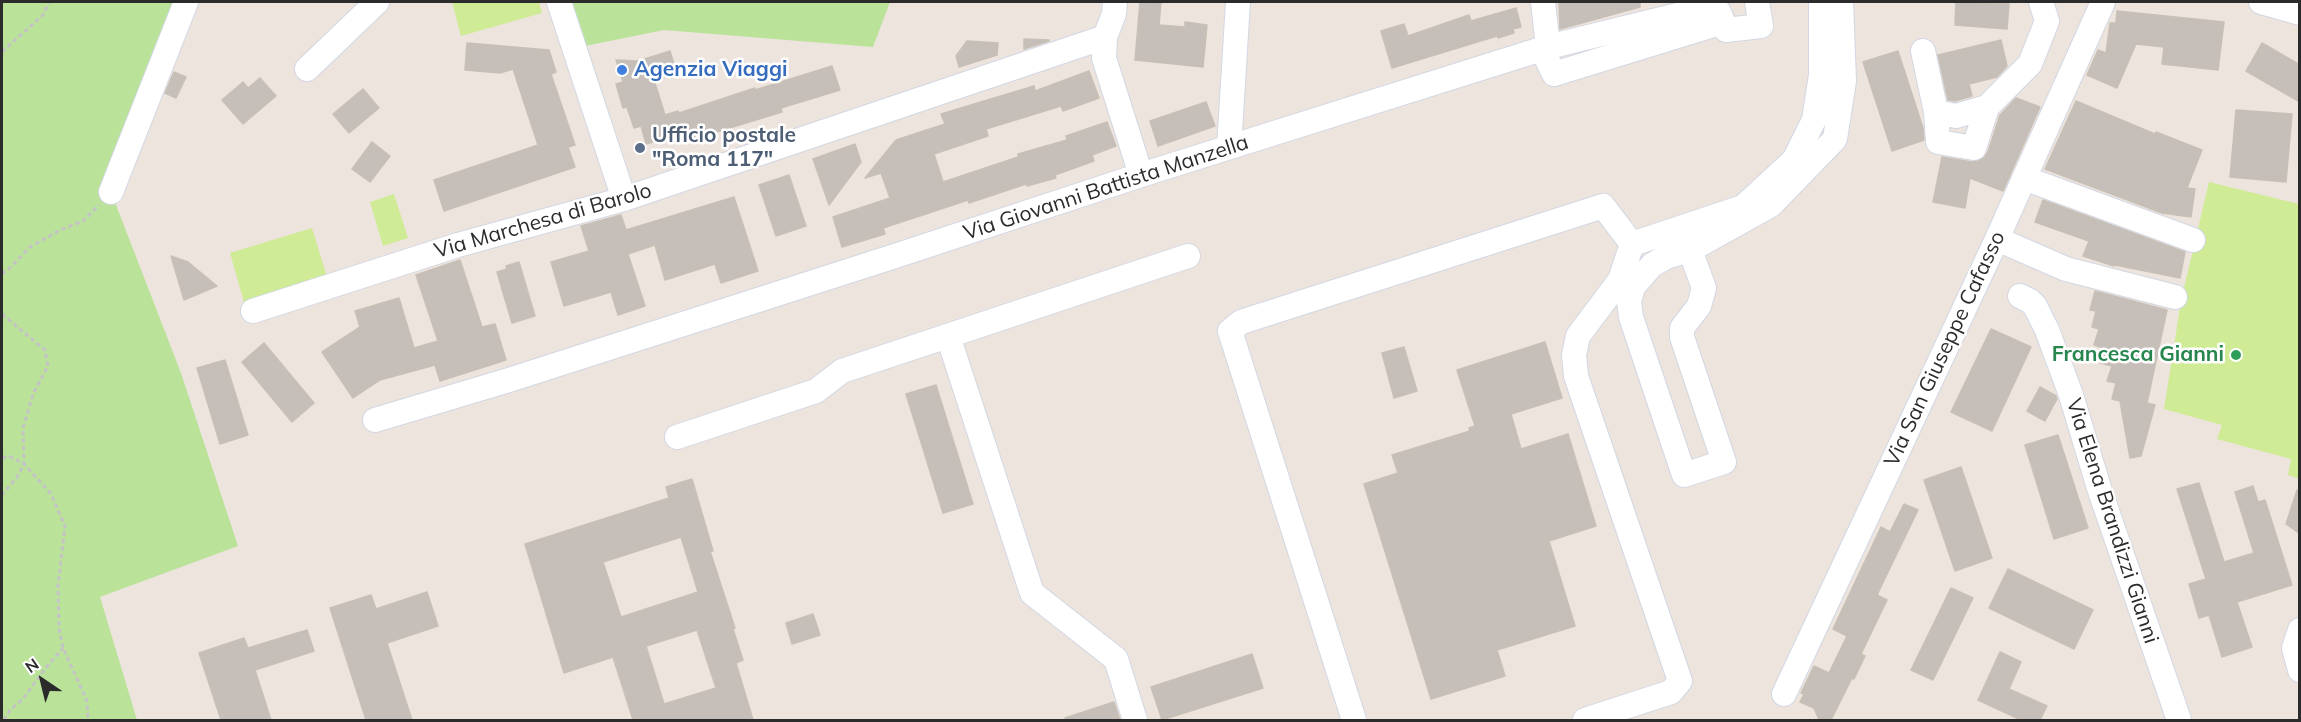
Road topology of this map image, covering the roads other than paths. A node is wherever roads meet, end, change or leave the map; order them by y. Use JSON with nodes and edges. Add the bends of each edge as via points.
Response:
{"nodes":[{"id":1,"x":186,"y":2,"type":"edge"},
{"id":2,"x":377,"y":2,"type":"edge"},
{"id":3,"x":559,"y":2,"type":"edge"},
{"id":4,"x":1115,"y":2,"type":"edge"},
{"id":5,"x":1238,"y":2,"type":"edge"},
{"id":6,"x":1543,"y":2,"type":"edge"},
{"id":7,"x":1702,"y":2,"type":"edge"},
{"id":8,"x":1757,"y":2,"type":"edge"},
{"id":9,"x":1821,"y":2,"type":"edge"},
{"id":10,"x":1841,"y":2,"type":"edge"},
{"id":11,"x":2041,"y":2,"type":"edge"},
{"id":12,"x":2103,"y":2,"type":"edge"},
{"id":13,"x":2261,"y":2,"type":"edge"},
{"id":14,"x":1719,"y":12,"type":"edge"},
{"id":15,"x":2300,"y":13,"type":"edge"},
{"id":16,"x":1105,"y":37,"type":"junction"},
{"id":17,"x":1545,"y":48,"type":"junction"},
{"id":18,"x":1923,"y":51,"type":"dead end"},
{"id":19,"x":307,"y":69,"type":"dead end"},
{"id":20,"x":1987,"y":107,"type":"junction"},
{"id":21,"x":1936,"y":112,"type":"junction"},
{"id":22,"x":1229,"y":147,"type":"junction"},
{"id":23,"x":1141,"y":175,"type":"junction"},
{"id":24,"x":2024,"y":178,"type":"junction"},
{"id":25,"x":111,"y":192,"type":"road end"},
{"id":26,"x":624,"y":199,"type":"junction"},
{"id":27,"x":1997,"y":239,"type":"junction"},
{"id":28,"x":2193,"y":240,"type":"dead end"},
{"id":29,"x":1632,"y":244,"type":"junction"},
{"id":30,"x":1690,"y":250,"type":"junction"},
{"id":31,"x":1188,"y":256,"type":"dead end"},
{"id":32,"x":2020,"y":296,"type":"dead end"},
{"id":33,"x":2175,"y":297,"type":"dead end"},
{"id":34,"x":253,"y":311,"type":"dead end"},
{"id":35,"x":948,"y":336,"type":"junction"},
{"id":36,"x":375,"y":420,"type":"dead end"},
{"id":37,"x":677,"y":437,"type":"dead end"},
{"id":38,"x":2300,"y":630,"type":"edge"},
{"id":39,"x":2300,"y":670,"type":"edge"},
{"id":40,"x":1784,"y":694,"type":"dead end"},
{"id":41,"x":1135,"y":720,"type":"edge"},
{"id":42,"x":1354,"y":720,"type":"edge"},
{"id":43,"x":1585,"y":720,"type":"edge"},
{"id":44,"x":2179,"y":720,"type":"edge"}],
"edges":[{"from":1,"to":25,"type":"street"},
{"from":2,"to":19,"type":"street"},
{"from":3,"to":26,"type":"street"},
{"from":4,"to":16,"type":"street"},
{"from":5,"to":22,"type":"street"},
{"from":6,"to":17,"type":"street"},
{"from":7,"to":17,"type":"street","name":"Via Giovanni Battista Manzella","via":[[1698,10]]},
{"from":8,"to":14,"type":"street","via":[[1761,26],[1726,30]]},
{"from":9,"to":29,"type":"street","via":[[1821,75],[1814,120],[1794,160],[1743,207]]},
{"from":10,"to":30,"type":"street","via":[[1844,81],[1835,139],[1771,205]]},
{"from":11,"to":20,"type":"street","via":[[2047,21],[2030,64]]},
{"from":12,"to":24,"type":"street","name":"Via San Giuseppe Cafasso"},
{"from":13,"to":15,"type":"street"},
{"from":14,"to":17,"type":"street","via":[[1554,74]]},
{"from":16,"to":23,"type":"street","via":[[1104,58]]},
{"from":16,"to":26,"type":"street","name":"Via Marchesa di Barolo"},
{"from":17,"to":22,"type":"street","name":"Via Giovanni Battista Manzella"},
{"from":18,"to":21,"type":"street"},
{"from":20,"to":21,"type":"street","via":[[1956,116]]},
{"from":20,"to":21,"type":"street","via":[[1974,148],[1938,142]]},
{"from":22,"to":23,"type":"street","name":"Via Giovanni Battista Manzella"},
{"from":23,"to":36,"type":"street","name":"Via Giovanni Battista Manzella"},
{"from":24,"to":27,"type":"street","name":"Via San Giuseppe Cafasso"},
{"from":24,"to":28,"type":"street"},
{"from":26,"to":34,"type":"street","name":"Via Marchesa di Barolo","via":[[458,245]]},
{"from":27,"to":33,"type":"street","via":[[2066,269]]},
{"from":27,"to":40,"type":"street","name":"Via San Giuseppe Cafasso"},
{"from":29,"to":42,"type":"street","via":[[1603,206],[1241,322],[1230,331]]},
{"from":29,"to":43,"type":"street","via":[[1620,280],[1578,336],[1574,355],[1576,376],[1680,681],[1671,693]]},
{"from":30,"to":30,"type":"street","via":[[1652,265],[1633,287],[1629,302],[1630,317],[1684,475],[1724,462],[1682,337],[1682,328],[1699,306],[1704,288]]},
{"from":31,"to":35,"type":"street"},
{"from":32,"to":44,"type":"street","name":"Via Elena Brandizzi Gianni","via":[[2035,306],[2047,330]]},
{"from":35,"to":37,"type":"street","via":[[842,371],[816,392]]},
{"from":35,"to":41,"type":"street","via":[[1032,593],[1116,659]]},
{"from":38,"to":39,"type":"street","via":[[2294,648]]}]}
